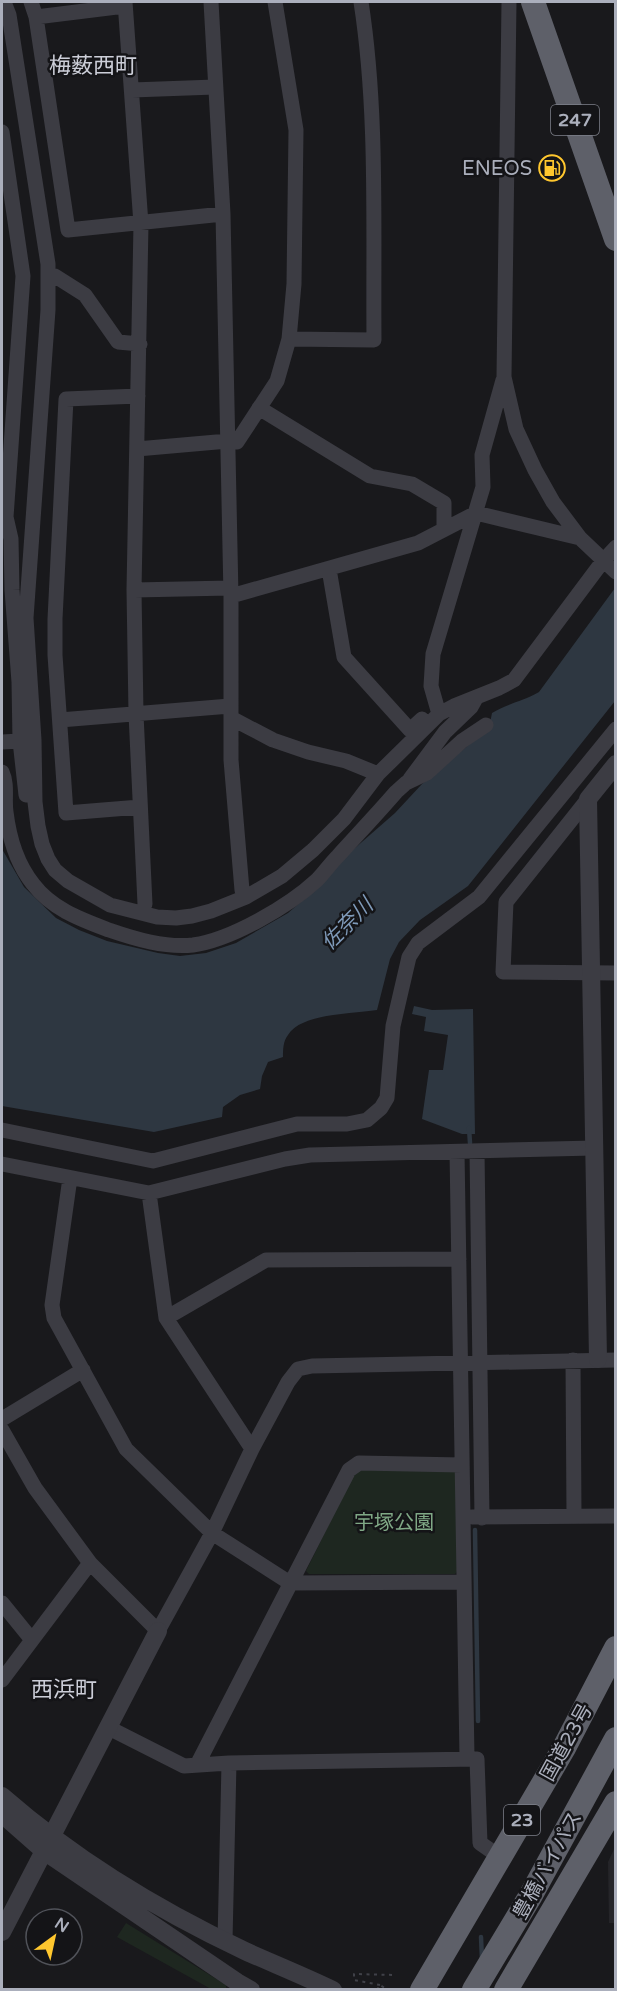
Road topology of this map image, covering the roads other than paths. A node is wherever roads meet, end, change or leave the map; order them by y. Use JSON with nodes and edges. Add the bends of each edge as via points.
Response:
{"nodes":[{"id":1,"x":4,"y":2,"type":"edge"},
{"id":2,"x":32,"y":2,"type":"edge"},
{"id":3,"x":211,"y":2,"type":"edge"},
{"id":4,"x":275,"y":2,"type":"edge"},
{"id":5,"x":361,"y":2,"type":"edge"},
{"id":6,"x":509,"y":2,"type":"edge"},
{"id":7,"x":533,"y":2,"type":"edge"},
{"id":8,"x":125,"y":4,"type":"edge"},
{"id":9,"x":36,"y":17,"type":"junction"},
{"id":10,"x":215,"y":87,"type":"junction"},
{"id":11,"x":132,"y":90,"type":"junction"},
{"id":12,"x":2,"y":132,"type":"edge"},
{"id":13,"x":608,"y":195,"type":"edge"},
{"id":14,"x":223,"y":214,"type":"junction"},
{"id":15,"x":141,"y":224,"type":"junction"},
{"id":16,"x":615,"y":239,"type":"edge"},
{"id":17,"x":49,"y":277,"type":"junction"},
{"id":18,"x":289,"y":339,"type":"junction"},
{"id":19,"x":140,"y":344,"type":"junction"},
{"id":20,"x":504,"y":377,"type":"junction"},
{"id":21,"x":138,"y":396,"type":"junction"},
{"id":22,"x":259,"y":408,"type":"junction"},
{"id":23,"x":228,"y":441,"type":"junction"},
{"id":24,"x":137,"y":449,"type":"junction"},
{"id":25,"x":476,"y":513,"type":"junction"},
{"id":26,"x":4,"y":521,"type":"edge"},
{"id":27,"x":444,"y":530,"type":"junction"},
{"id":28,"x":580,"y":538,"type":"junction"},
{"id":29,"x":615,"y":547,"type":"edge"},
{"id":30,"x":609,"y":566,"type":"edge"},
{"id":31,"x":329,"y":569,"type":"junction"},
{"id":32,"x":134,"y":590,"type":"junction"},
{"id":33,"x":230,"y":592,"type":"junction"},
{"id":34,"x":476,"y":698,"type":"junction"},
{"id":35,"x":438,"y":711,"type":"junction"},
{"id":36,"x":231,"y":712,"type":"junction"},
{"id":37,"x":136,"y":714,"type":"junction"},
{"id":38,"x":60,"y":720,"type":"junction"},
{"id":39,"x":486,"y":725,"type":"dead end"},
{"id":40,"x":615,"y":729,"type":"edge"},
{"id":41,"x":20,"y":741,"type":"junction"},
{"id":42,"x":3,"y":742,"type":"edge"},
{"id":43,"x":615,"y":764,"type":"edge"},
{"id":44,"x":2,"y":772,"type":"edge"},
{"id":45,"x":378,"y":774,"type":"junction"},
{"id":46,"x":406,"y":783,"type":"junction"},
{"id":47,"x":588,"y":799,"type":"junction"},
{"id":48,"x":140,"y":807,"type":"junction"},
{"id":49,"x":38,"y":826,"type":"junction"},
{"id":50,"x":244,"y":893,"type":"junction"},
{"id":51,"x":145,"y":904,"type":"junction"},
{"id":52,"x":591,"y":974,"type":"junction"},
{"id":53,"x":615,"y":974,"type":"edge"},
{"id":54,"x":2,"y":1130,"type":"edge"},
{"id":55,"x":594,"y":1148,"type":"junction"},
{"id":56,"x":477,"y":1151,"type":"junction"},
{"id":57,"x":457,"y":1152,"type":"junction"},
{"id":58,"x":2,"y":1164,"type":"edge"},
{"id":59,"x":70,"y":1178,"type":"junction"},
{"id":60,"x":149,"y":1193,"type":"junction"},
{"id":61,"x":459,"y":1259,"type":"junction"},
{"id":62,"x":166,"y":1318,"type":"junction"},
{"id":63,"x":607,"y":1359,"type":"edge"},
{"id":64,"x":573,"y":1360,"type":"junction"},
{"id":65,"x":460,"y":1362,"type":"junction"},
{"id":66,"x":480,"y":1363,"type":"junction"},
{"id":67,"x":82,"y":1370,"type":"junction"},
{"id":68,"x":2,"y":1419,"type":"edge"},
{"id":69,"x":2,"y":1430,"type":"edge"},
{"id":70,"x":252,"y":1449,"type":"junction"},
{"id":71,"x":462,"y":1465,"type":"junction"},
{"id":72,"x":463,"y":1516,"type":"junction"},
{"id":73,"x":574,"y":1516,"type":"junction"},
{"id":74,"x":615,"y":1516,"type":"edge"},
{"id":75,"x":482,"y":1518,"type":"junction"},
{"id":76,"x":213,"y":1533,"type":"junction"},
{"id":77,"x":90,"y":1563,"type":"junction"},
{"id":78,"x":464,"y":1582,"type":"junction"},
{"id":79,"x":290,"y":1583,"type":"junction"},
{"id":80,"x":2,"y":1603,"type":"edge"},
{"id":81,"x":158,"y":1631,"type":"junction"},
{"id":82,"x":32,"y":1640,"type":"junction"},
{"id":83,"x":615,"y":1648,"type":"edge"},
{"id":84,"x":2,"y":1680,"type":"edge"},
{"id":85,"x":108,"y":1726,"type":"junction"},
{"id":86,"x":615,"y":1739,"type":"edge"},
{"id":87,"x":615,"y":1757,"type":"edge"},
{"id":88,"x":467,"y":1758,"type":"junction"},
{"id":89,"x":229,"y":1763,"type":"junction"},
{"id":90,"x":197,"y":1765,"type":"junction"},
{"id":91,"x":2,"y":1796,"type":"edge"},
{"id":92,"x":615,"y":1803,"type":"edge"},
{"id":93,"x":2,"y":1814,"type":"edge"},
{"id":94,"x":48,"y":1844,"type":"junction"},
{"id":95,"x":500,"y":1857,"type":"junction"},
{"id":96,"x":2,"y":1932,"type":"edge"},
{"id":97,"x":225,"y":1941,"type":"junction"},
{"id":98,"x":241,"y":1987,"type":"edge"},
{"id":99,"x":333,"y":1989,"type":"edge"},
{"id":100,"x":423,"y":1989,"type":"edge"},
{"id":101,"x":474,"y":1989,"type":"edge"},
{"id":102,"x":484,"y":1989,"type":"edge"},
{"id":103,"x":506,"y":1989,"type":"edge"}],
"edges":[{"from":1,"to":17,"type":"street"},
{"from":2,"to":9,"type":"street"},
{"from":3,"to":10,"type":"street"},
{"from":4,"to":18,"type":"street","via":[[296,130],[294,284]]},
{"from":5,"to":18,"type":"street","via":[[373,166],[374,340]]},
{"from":6,"to":20,"type":"street"},
{"from":7,"to":13,"type":"highway","number":"247"},
{"from":8,"to":9,"type":"street"},
{"from":8,"to":11,"type":"street"},
{"from":9,"to":15,"type":"street","via":[[68,230]]},
{"from":10,"to":11,"type":"street"},
{"from":10,"to":14,"type":"street"},
{"from":11,"to":15,"type":"street"},
{"from":12,"to":26,"type":"street","via":[[24,276]]},
{"from":13,"to":16,"type":"highway","number":"247"},
{"from":14,"to":15,"type":"street"},
{"from":14,"to":23,"type":"street"},
{"from":15,"to":19,"type":"street"},
{"from":17,"to":19,"type":"street","via":[[55,276],[85,295],[118,342]]},
{"from":17,"to":49,"type":"street","via":[[26,618]]},
{"from":18,"to":22,"type":"street","via":[[277,381]]},
{"from":19,"to":21,"type":"street"},
{"from":20,"to":25,"type":"street","via":[[482,455],[483,487]]},
{"from":20,"to":28,"type":"street","via":[[516,429],[535,470]]},
{"from":21,"to":24,"type":"street"},
{"from":21,"to":38,"type":"street","via":[[66,399],[55,619]]},
{"from":22,"to":23,"type":"street","via":[[237,442]]},
{"from":22,"to":27,"type":"street","via":[[370,476],[412,484],[444,503]]},
{"from":23,"to":24,"type":"street"},
{"from":23,"to":33,"type":"street"},
{"from":24,"to":32,"type":"street"},
{"from":25,"to":27,"type":"street"},
{"from":25,"to":28,"type":"street"},
{"from":25,"to":35,"type":"street","via":[[434,654],[431,686]]},
{"from":26,"to":41,"type":"street","via":[[11,539]]},
{"from":27,"to":31,"type":"street","via":[[418,543]]},
{"from":28,"to":30,"type":"street"},
{"from":29,"to":30,"type":"street"},
{"from":30,"to":34,"type":"street","via":[[514,680]]},
{"from":31,"to":33,"type":"street"},
{"from":31,"to":35,"type":"street","via":[[344,657],[410,730]]},
{"from":32,"to":33,"type":"street"},
{"from":32,"to":37,"type":"street"},
{"from":33,"to":36,"type":"street"},
{"from":34,"to":35,"type":"street"},
{"from":34,"to":46,"type":"street"},
{"from":35,"to":45,"type":"street"},
{"from":36,"to":37,"type":"street"},
{"from":36,"to":45,"type":"street","via":[[273,740],[346,760]]},
{"from":36,"to":50,"type":"street","via":[[231,760]]},
{"from":37,"to":38,"type":"street"},
{"from":37,"to":48,"type":"street"},
{"from":38,"to":48,"type":"street","via":[[66,813]]},
{"from":39,"to":46,"type":"street","via":[[427,773]]},
{"from":40,"to":54,"type":"street","via":[[479,897],[418,943],[409,957],[393,1026],[387,1098],[367,1120],[297,1124],[153,1161]]},
{"from":41,"to":42,"type":"street"},
{"from":41,"to":49,"type":"street","via":[[26,793]]},
{"from":43,"to":47,"type":"street"},
{"from":44,"to":46,"type":"street","via":[[11,840],[34,885],[57,908],[87,922],[165,945],[194,945],[232,933],[289,901],[316,880]]},
{"from":45,"to":50,"type":"street","via":[[344,819],[313,850],[282,876]]},
{"from":47,"to":52,"type":"street"},
{"from":47,"to":52,"type":"street","via":[[506,902],[503,972]]},
{"from":48,"to":51,"type":"street"},
{"from":49,"to":50,"type":"street","via":[[55,870],[110,905],[157,918],[176,918],[211,911]]},
{"from":49,"to":51,"type":"street","via":[[50,833],[63,865],[99,889]]},
{"from":50,"to":51,"type":"street","via":[[197,905],[164,908]]},
{"from":52,"to":53,"type":"street"},
{"from":52,"to":55,"type":"street"},
{"from":55,"to":56,"type":"street"},
{"from":55,"to":63,"type":"street"},
{"from":56,"to":57,"type":"street"},
{"from":56,"to":66,"type":"street"},
{"from":57,"to":60,"type":"street","via":[[310,1155]]},
{"from":57,"to":61,"type":"street"},
{"from":58,"to":59,"type":"street"},
{"from":59,"to":60,"type":"street"},
{"from":59,"to":67,"type":"street","via":[[52,1305],[54,1318]]},
{"from":60,"to":62,"type":"street"},
{"from":61,"to":62,"type":"street","via":[[266,1260]]},
{"from":61,"to":65,"type":"street"},
{"from":62,"to":70,"type":"street"},
{"from":63,"to":64,"type":"street"},
{"from":64,"to":66,"type":"street"},
{"from":64,"to":73,"type":"street"},
{"from":65,"to":66,"type":"street"},
{"from":65,"to":70,"type":"street","via":[[298,1369]]},
{"from":65,"to":71,"type":"street"},
{"from":66,"to":75,"type":"street"},
{"from":67,"to":68,"type":"street"},
{"from":67,"to":76,"type":"street","via":[[126,1449]]},
{"from":69,"to":77,"type":"street","via":[[35,1488]]},
{"from":70,"to":76,"type":"street"},
{"from":71,"to":72,"type":"street"},
{"from":71,"to":79,"type":"street","via":[[359,1463],[349,1470]]},
{"from":72,"to":75,"type":"street"},
{"from":72,"to":78,"type":"street"},
{"from":73,"to":74,"type":"street"},
{"from":73,"to":75,"type":"street"},
{"from":76,"to":79,"type":"street"},
{"from":76,"to":81,"type":"street"},
{"from":77,"to":81,"type":"street"},
{"from":77,"to":82,"type":"street"},
{"from":78,"to":79,"type":"street"},
{"from":78,"to":88,"type":"street"},
{"from":79,"to":90,"type":"street"},
{"from":80,"to":82,"type":"street"},
{"from":81,"to":85,"type":"street"},
{"from":82,"to":84,"type":"street"},
{"from":83,"to":95,"type":"highway","name":"国道23号","number":"23","via":[[564,1748]]},
{"from":85,"to":90,"type":"street","via":[[184,1766]]},
{"from":85,"to":94,"type":"street"},
{"from":86,"to":101,"type":"highway","name":"豊橋バイパス","number":"23","via":[[526,1904]]},
{"from":87,"to":102,"type":"highway","name":"豊橋バイパス","via":[[539,1898]]},
{"from":88,"to":89,"type":"street"},
{"from":88,"to":95,"type":"street","via":[[477,1759],[480,1843]]},
{"from":89,"to":90,"type":"street"},
{"from":89,"to":97,"type":"street"},
{"from":91,"to":94,"type":"street"},
{"from":92,"to":103,"type":"highway"},
{"from":93,"to":94,"type":"street"},
{"from":94,"to":96,"type":"street"},
{"from":94,"to":97,"type":"street"},
{"from":94,"to":98,"type":"street"},
{"from":95,"to":100,"type":"highway","name":"国道23号","number":"23"},
{"from":97,"to":99,"type":"street"}]}
